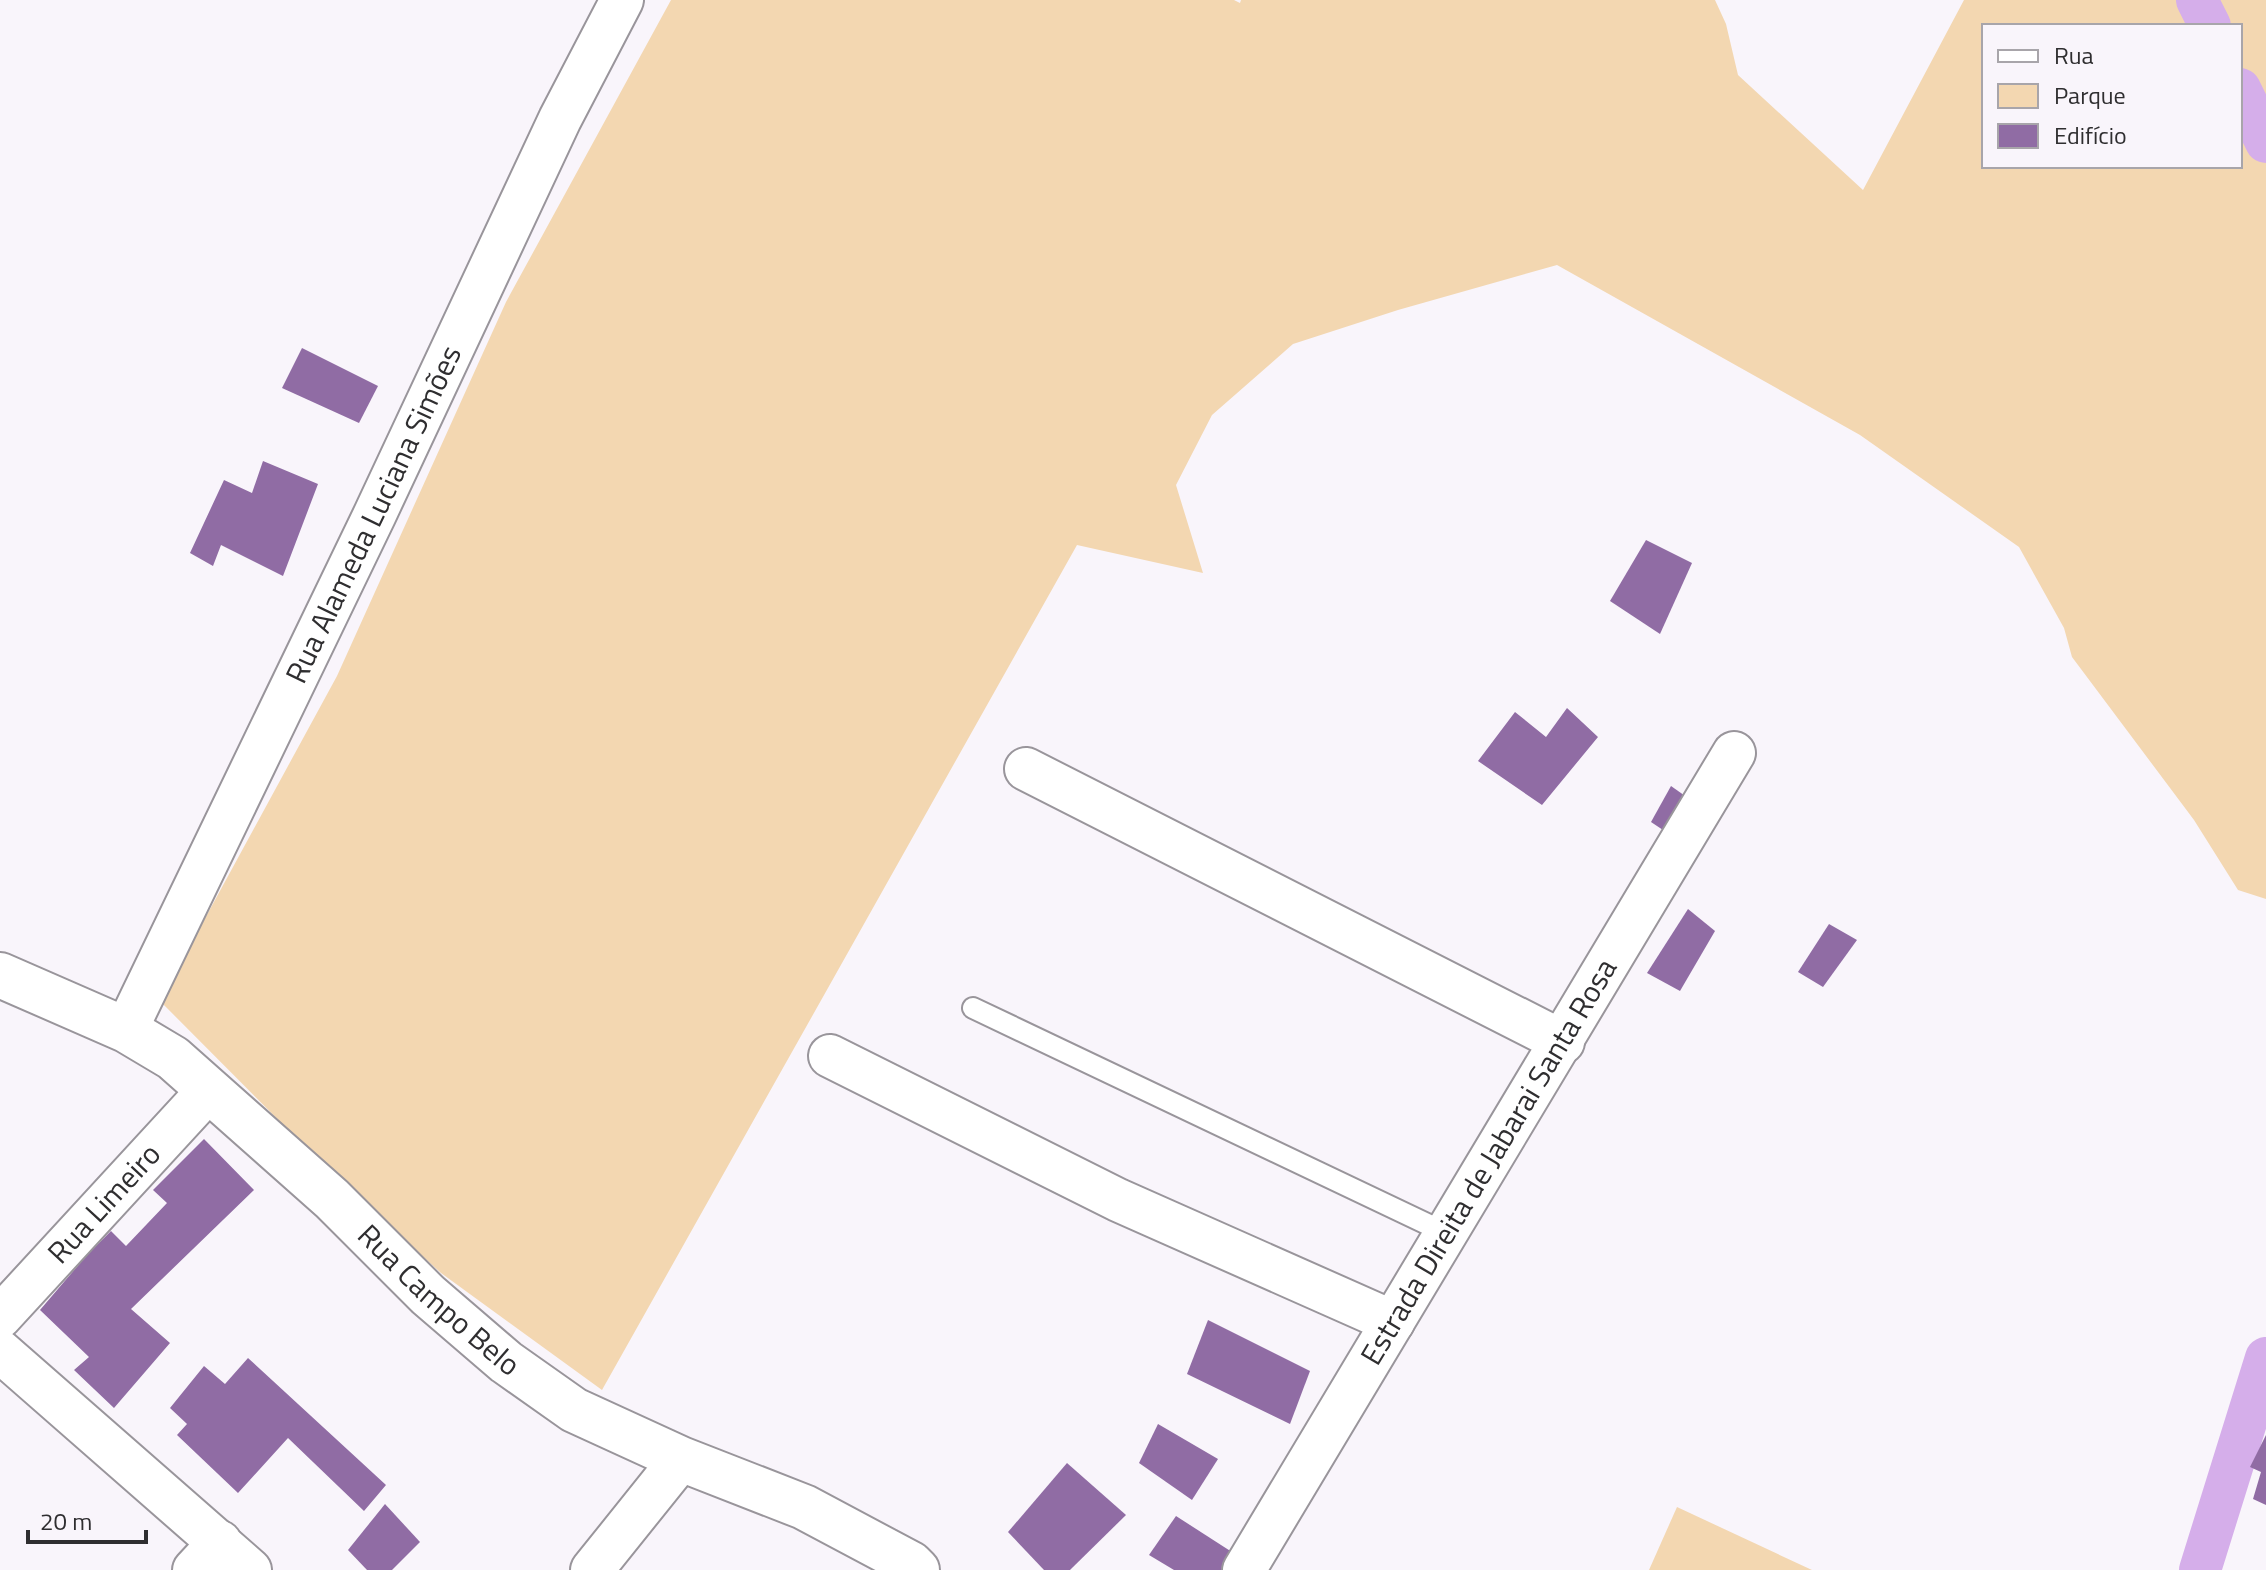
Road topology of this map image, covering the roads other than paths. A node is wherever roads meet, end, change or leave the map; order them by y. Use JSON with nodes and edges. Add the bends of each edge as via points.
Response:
{"nodes":[{"id":1,"x":622,"y":0,"type":"edge"},
{"id":2,"x":1734,"y":753,"type":"dead end"},
{"id":3,"x":1026,"y":769,"type":"dead end"},
{"id":4,"x":0,"y":975,"type":"edge"},
{"id":5,"x":973,"y":1008,"type":"dead end"},
{"id":6,"x":126,"y":1030,"type":"junction"},
{"id":7,"x":1563,"y":1042,"type":"junction"},
{"id":8,"x":830,"y":1056,"type":"dead end"},
{"id":9,"x":208,"y":1091,"type":"junction"},
{"id":10,"x":1446,"y":1233,"type":"junction"},
{"id":11,"x":0,"y":1317,"type":"edge"},
{"id":12,"x":1393,"y":1322,"type":"junction"},
{"id":13,"x":0,"y":1351,"type":"edge"},
{"id":14,"x":681,"y":1459,"type":"junction"},
{"id":15,"x":207,"y":1556,"type":"edge"},
{"id":16,"x":250,"y":1570,"type":"edge"},
{"id":17,"x":592,"y":1570,"type":"edge"},
{"id":18,"x":917,"y":1570,"type":"edge"},
{"id":19,"x":1244,"y":1570,"type":"edge"}],
"edges":[{"from":1,"to":6,"type":"street","name":"Rua Alameda Luciana Simões","via":[[560,119]]},
{"from":2,"to":7,"type":"street","name":"Estrada Direita de Jabarai Santa Rosa"},
{"from":3,"to":7,"type":"street"},
{"from":4,"to":6,"type":"street","name":"Rua Campo Belo"},
{"from":5,"to":10,"type":"lane"},
{"from":6,"to":9,"type":"street","name":"Rua Campo Belo","via":[[173,1058]]},
{"from":7,"to":10,"type":"street","name":"Estrada Direita de Jabarai Santa Rosa"},
{"from":8,"to":12,"type":"street","via":[[1118,1200]]},
{"from":9,"to":11,"type":"street","name":"Rua Limeiro"},
{"from":9,"to":14,"type":"street","name":"Rua Campo Belo","via":[[506,1362],[574,1410]]},
{"from":10,"to":12,"type":"street","name":"Estrada Direita de Jabarai Santa Rosa"},
{"from":12,"to":19,"type":"street","name":"Estrada Direita de Jabarai Santa Rosa"},
{"from":13,"to":15,"type":"street"},
{"from":14,"to":17,"type":"street"},
{"from":14,"to":18,"type":"street","name":"Rua Campo Belo","via":[[804,1507]]},
{"from":15,"to":16,"type":"street"}]}
